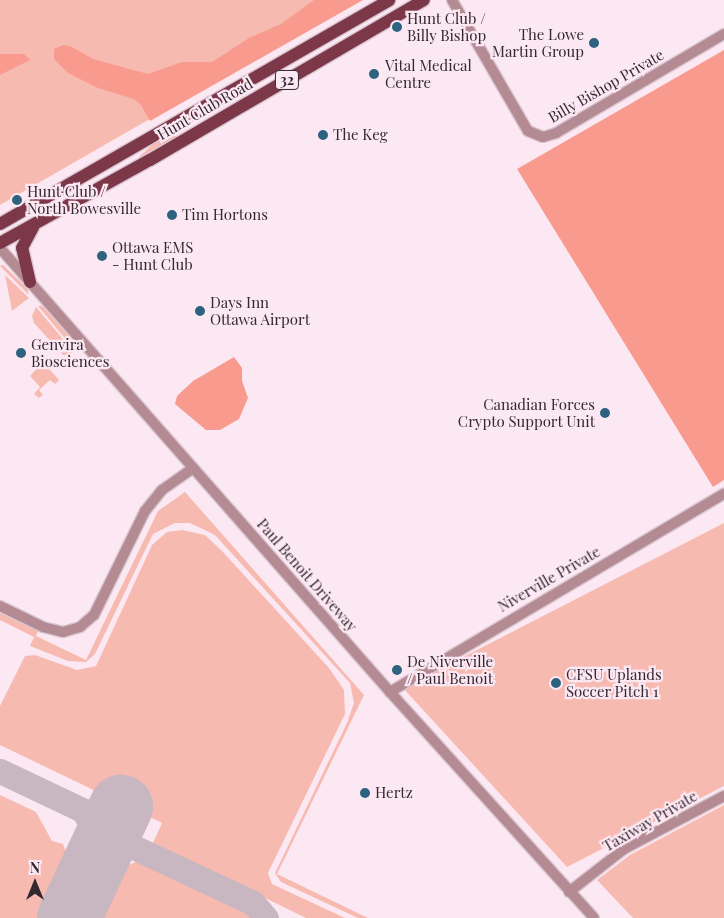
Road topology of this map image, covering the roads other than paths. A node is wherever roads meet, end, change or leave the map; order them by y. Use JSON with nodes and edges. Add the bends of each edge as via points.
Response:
{"nodes":[{"id":1,"x":389,"y":0,"type":"edge"},
{"id":2,"x":424,"y":0,"type":"edge"},
{"id":3,"x":452,"y":0,"type":"edge"},
{"id":4,"x":724,"y":34,"type":"edge"},
{"id":5,"x":0,"y":224,"type":"edge"},
{"id":6,"x":34,"y":225,"type":"junction"},
{"id":7,"x":0,"y":243,"type":"edge"},
{"id":8,"x":0,"y":248,"type":"edge"},
{"id":9,"x":30,"y":282,"type":"junction"},
{"id":10,"x":193,"y":468,"type":"junction"},
{"id":11,"x":724,"y":494,"type":"edge"},
{"id":12,"x":0,"y":606,"type":"edge"},
{"id":13,"x":390,"y":692,"type":"junction"},
{"id":14,"x":724,"y":796,"type":"edge"},
{"id":15,"x":570,"y":892,"type":"junction"},
{"id":16,"x":594,"y":918,"type":"edge"}],
"edges":[{"from":1,"to":5,"type":"main road","name":"Hunt Club Road","number":"32"},
{"from":2,"to":6,"type":"main road","name":"Hunt Club Road","number":"32"},
{"from":3,"to":4,"type":"street","name":"Billy Bishop Private","via":[[528,131],[543,137],[556,133]]},
{"from":6,"to":7,"type":"main road","name":"Hunt Club Road","number":"32"},
{"from":6,"to":9,"type":"main road","via":[[22,248],[23,265]]},
{"from":8,"to":9,"type":"street","name":"Paul Benoit Driveway"},
{"from":9,"to":10,"type":"street","name":"Paul Benoit Driveway"},
{"from":10,"to":12,"type":"street","via":[[162,490],[145,511],[94,615],[80,628],[63,632],[44,627]]},
{"from":10,"to":13,"type":"street","name":"Paul Benoit Driveway"},
{"from":11,"to":13,"type":"street","name":"Niverville Private"},
{"from":13,"to":15,"type":"street","name":"Paul Benoit Driveway"},
{"from":14,"to":15,"type":"street","name":"Taxiway Private","via":[[624,850]]},
{"from":15,"to":16,"type":"street","name":"Paul Benoit Driveway"}]}
